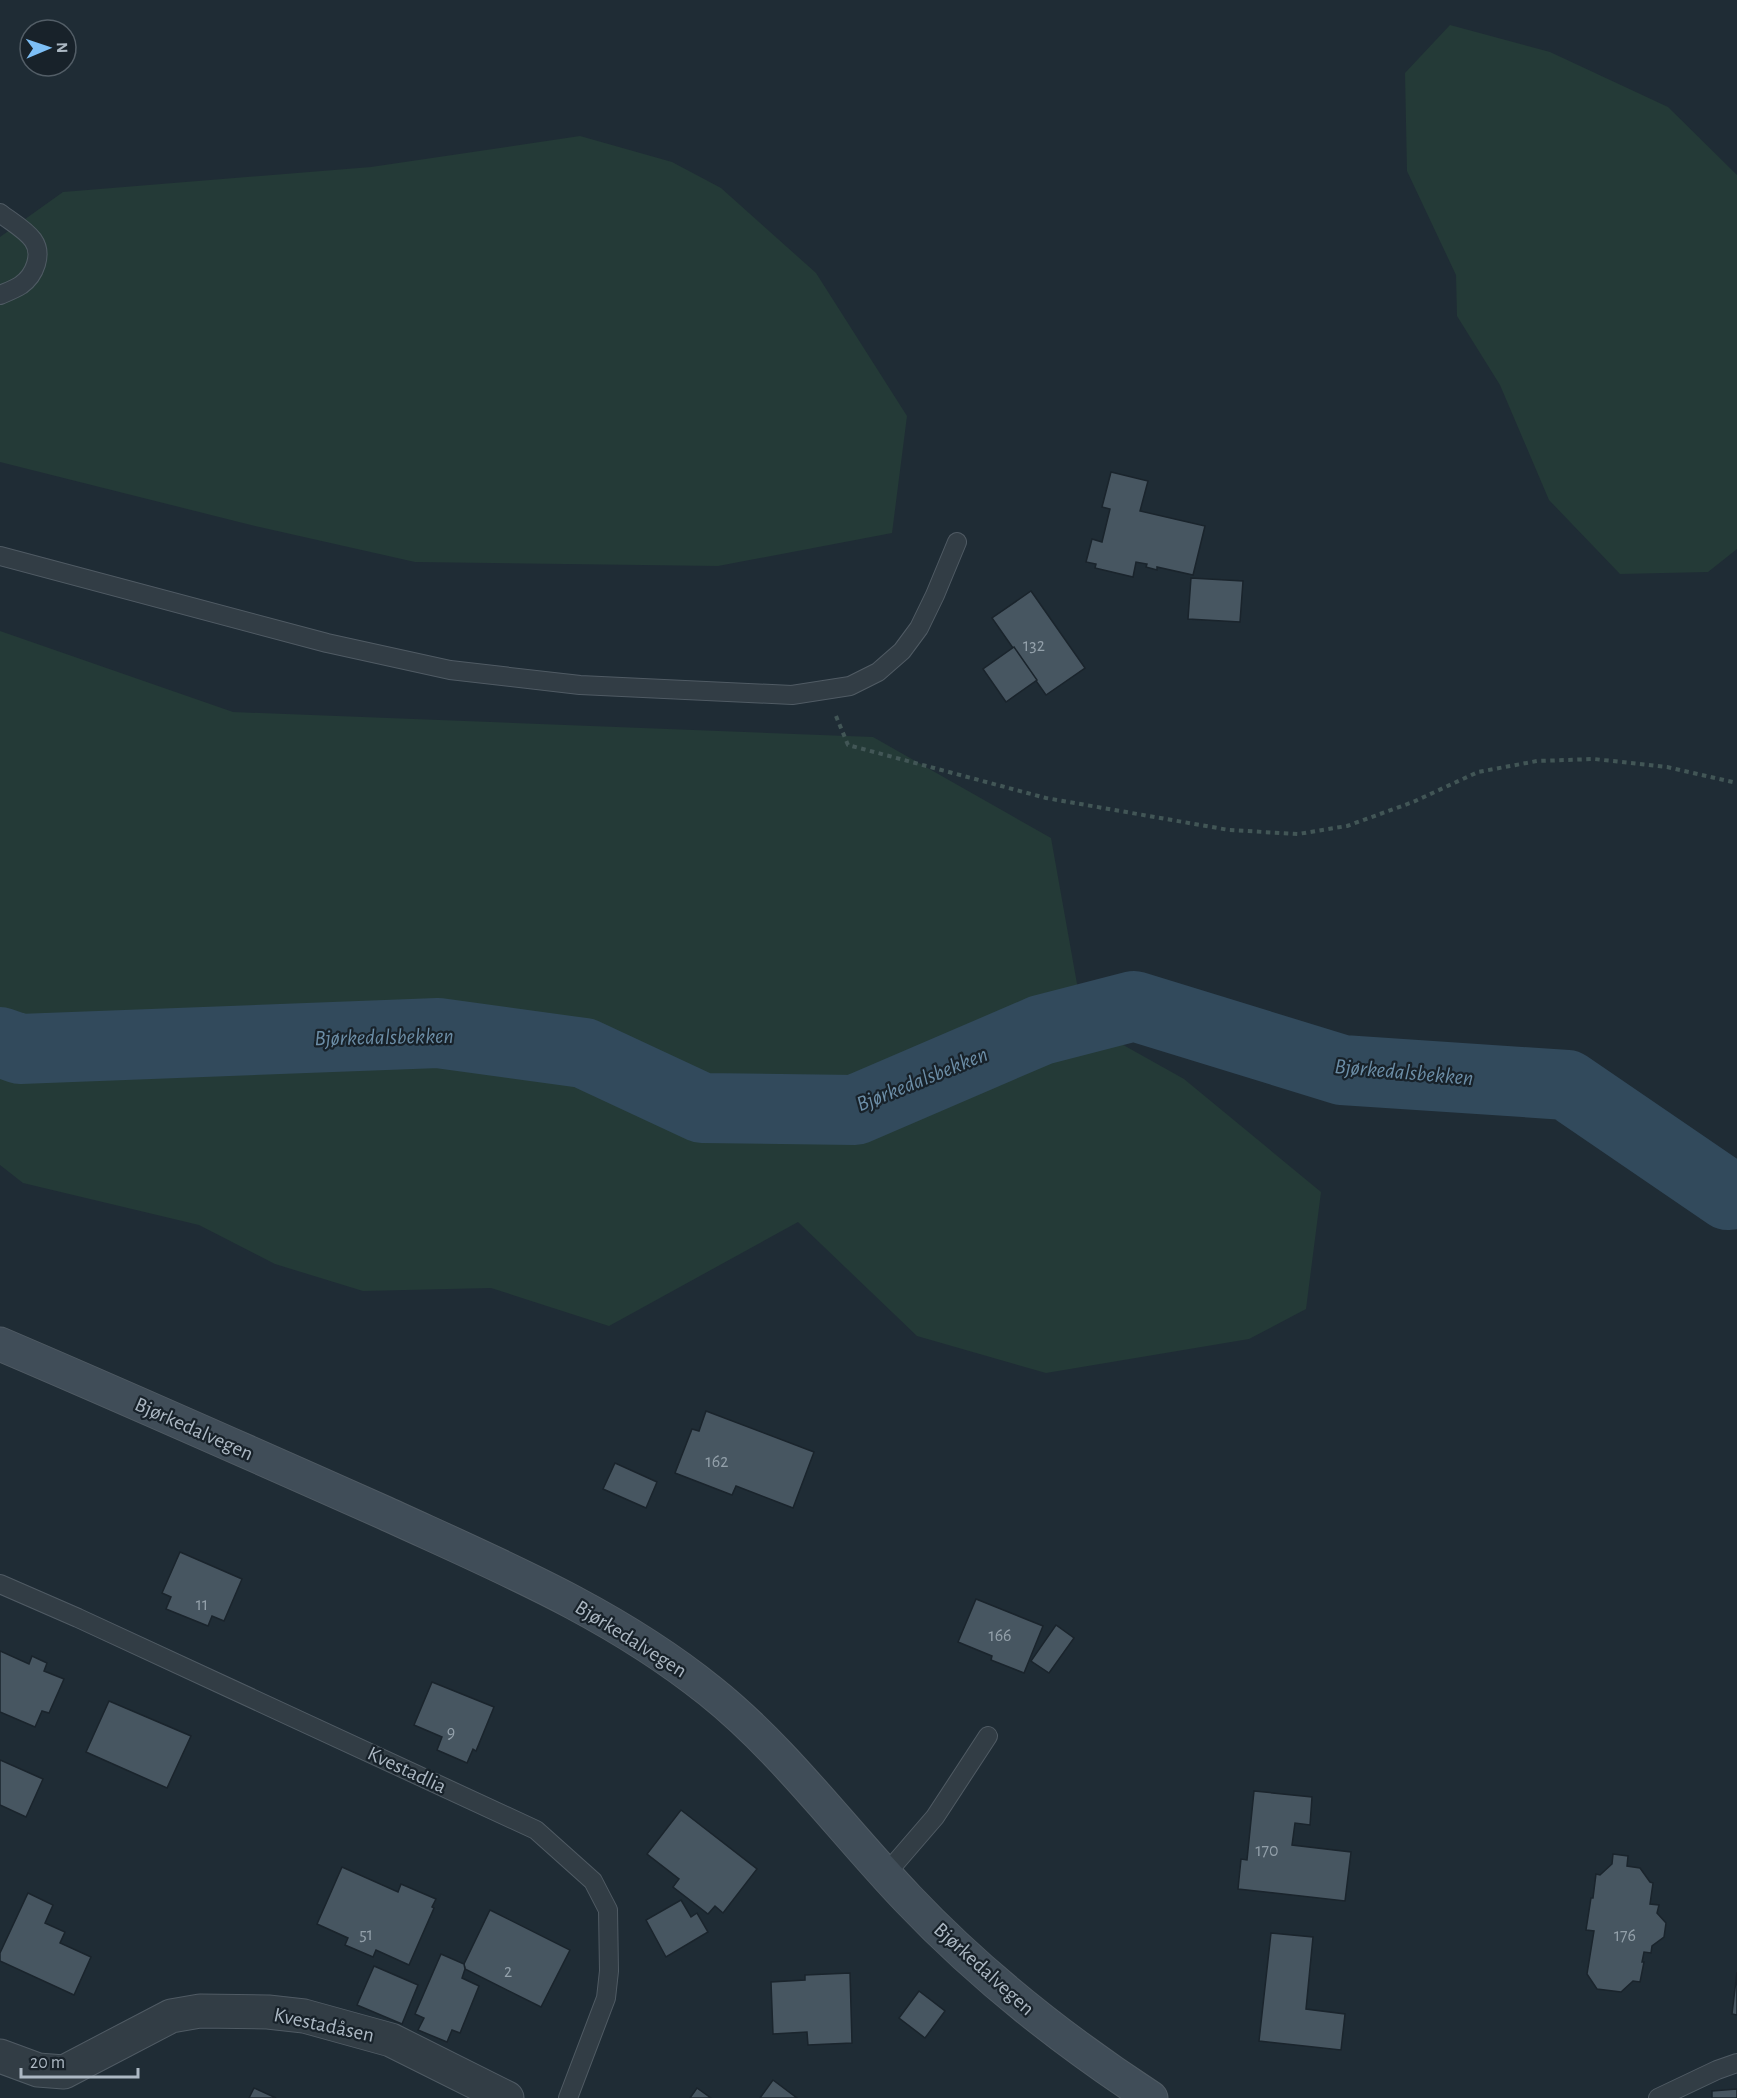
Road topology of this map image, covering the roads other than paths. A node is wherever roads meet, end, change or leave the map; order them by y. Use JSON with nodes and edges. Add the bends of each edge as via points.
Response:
{"nodes":[{"id":1,"x":0,"y":213,"type":"edge"},
{"id":2,"x":0,"y":295,"type":"edge"},
{"id":3,"x":957,"y":542,"type":"dead end"},
{"id":4,"x":0,"y":556,"type":"edge"},
{"id":5,"x":0,"y":1344,"type":"edge"},
{"id":6,"x":0,"y":1584,"type":"edge"},
{"id":7,"x":988,"y":1736,"type":"dead end"},
{"id":8,"x":885,"y":1875,"type":"junction"},
{"id":9,"x":0,"y":2056,"type":"edge"},
{"id":10,"x":1737,"y":2063,"type":"edge"},
{"id":11,"x":507,"y":2098,"type":"edge"},
{"id":12,"x":568,"y":2098,"type":"edge"},
{"id":13,"x":1151,"y":2098,"type":"edge"},
{"id":14,"x":1658,"y":2098,"type":"edge"}],
"edges":[{"from":1,"to":2,"type":"lane","via":[[31,238],[38,255],[30,276]]},
{"from":3,"to":4,"type":"lane","via":[[919,628],[902,651],[878,672],[850,686],[792,695],[592,685],[450,670],[327,643]]},
{"from":5,"to":8,"type":"main road","name":"Bjørkedalvegen","via":[[512,1571],[623,1629],[710,1690],[742,1719]]},
{"from":6,"to":12,"type":"lane","name":"Kvestadlia","via":[[536,1830],[593,1881],[608,1910],[606,1998]]},
{"from":7,"to":8,"type":"lane","via":[[934,1817]]},
{"from":8,"to":13,"type":"main road","name":"Bjørkedalvegen","via":[[1035,2016]]},
{"from":9,"to":11,"type":"street","name":"Kvestadåsen","via":[[38,2070],[64,2072],[171,2016],[200,2011],[268,2012],[304,2016],[391,2040]]},
{"from":10,"to":14,"type":"lane"}]}
